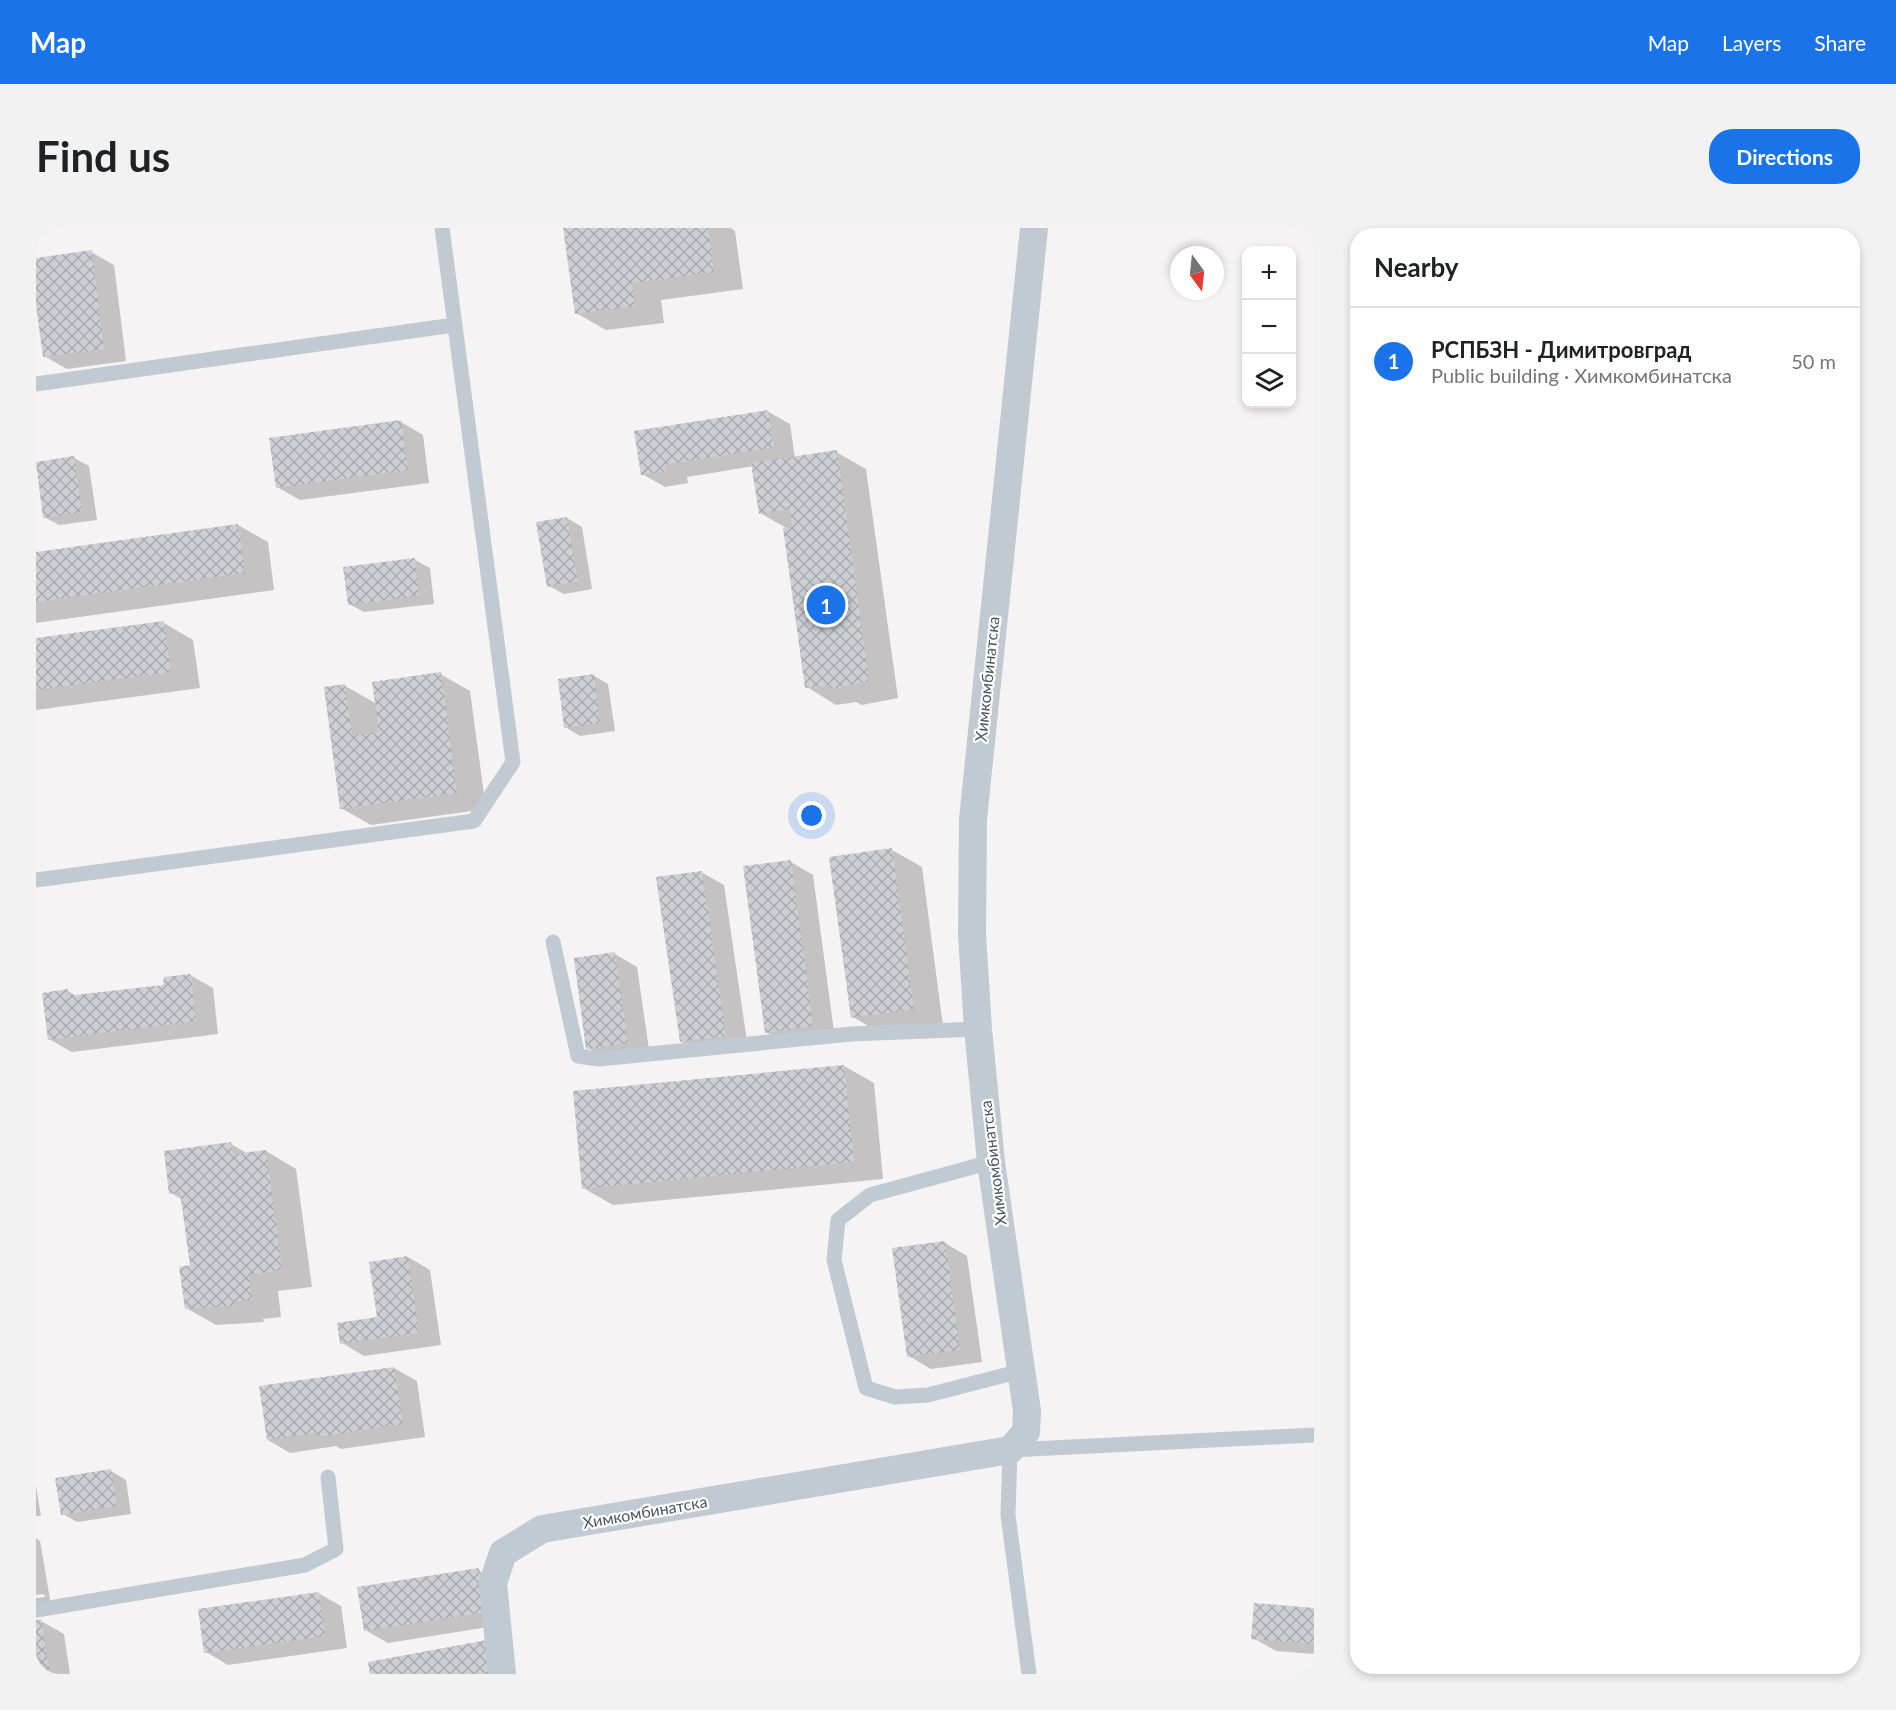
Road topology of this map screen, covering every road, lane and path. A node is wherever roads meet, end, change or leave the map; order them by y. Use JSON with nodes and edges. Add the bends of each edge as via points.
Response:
{"nodes":[{"id":1,"x":442,"y":228,"type":"edge"},
{"id":2,"x":1034,"y":228,"type":"edge"},
{"id":3,"x":454,"y":325,"type":"junction"},
{"id":4,"x":36,"y":384,"type":"edge"},
{"id":5,"x":36,"y":880,"type":"edge"},
{"id":6,"x":553,"y":942,"type":"dead end"},
{"id":7,"x":978,"y":1029,"type":"junction"},
{"id":8,"x":991,"y":1162,"type":"junction"},
{"id":9,"x":1021,"y":1371,"type":"junction"},
{"id":10,"x":1314,"y":1435,"type":"edge"},
{"id":11,"x":1010,"y":1450,"type":"junction"},
{"id":12,"x":328,"y":1477,"type":"dead end"},
{"id":13,"x":36,"y":1610,"type":"edge"},
{"id":14,"x":502,"y":1674,"type":"edge"},
{"id":15,"x":1029,"y":1674,"type":"edge"}],
"edges":[{"from":1,"to":3,"type":"lane"},
{"from":2,"to":7,"type":"street","name":"Химкомбинатска","via":[[973,819],[972,935]]},
{"from":3,"to":4,"type":"lane"},
{"from":3,"to":5,"type":"lane","via":[[513,762],[474,821]]},
{"from":6,"to":7,"type":"lane","via":[[578,1056],[599,1059],[852,1034]]},
{"from":7,"to":8,"type":"street","name":"Химкомбинатска"},
{"from":8,"to":9,"type":"street","name":"Химкомбинатска"},
{"from":8,"to":9,"type":"lane","via":[[870,1195],[838,1220],[834,1260],[866,1389],[895,1397],[928,1395]]},
{"from":9,"to":11,"type":"street","name":"Химкомбинатска","via":[[1026,1432]]},
{"from":10,"to":11,"type":"lane"},
{"from":11,"to":14,"type":"street","name":"Химкомбинатска","via":[[542,1529],[503,1553],[493,1583]]},
{"from":11,"to":15,"type":"lane","via":[[1008,1515]]},
{"from":12,"to":13,"type":"lane","via":[[336,1549],[304,1565]]}]}
